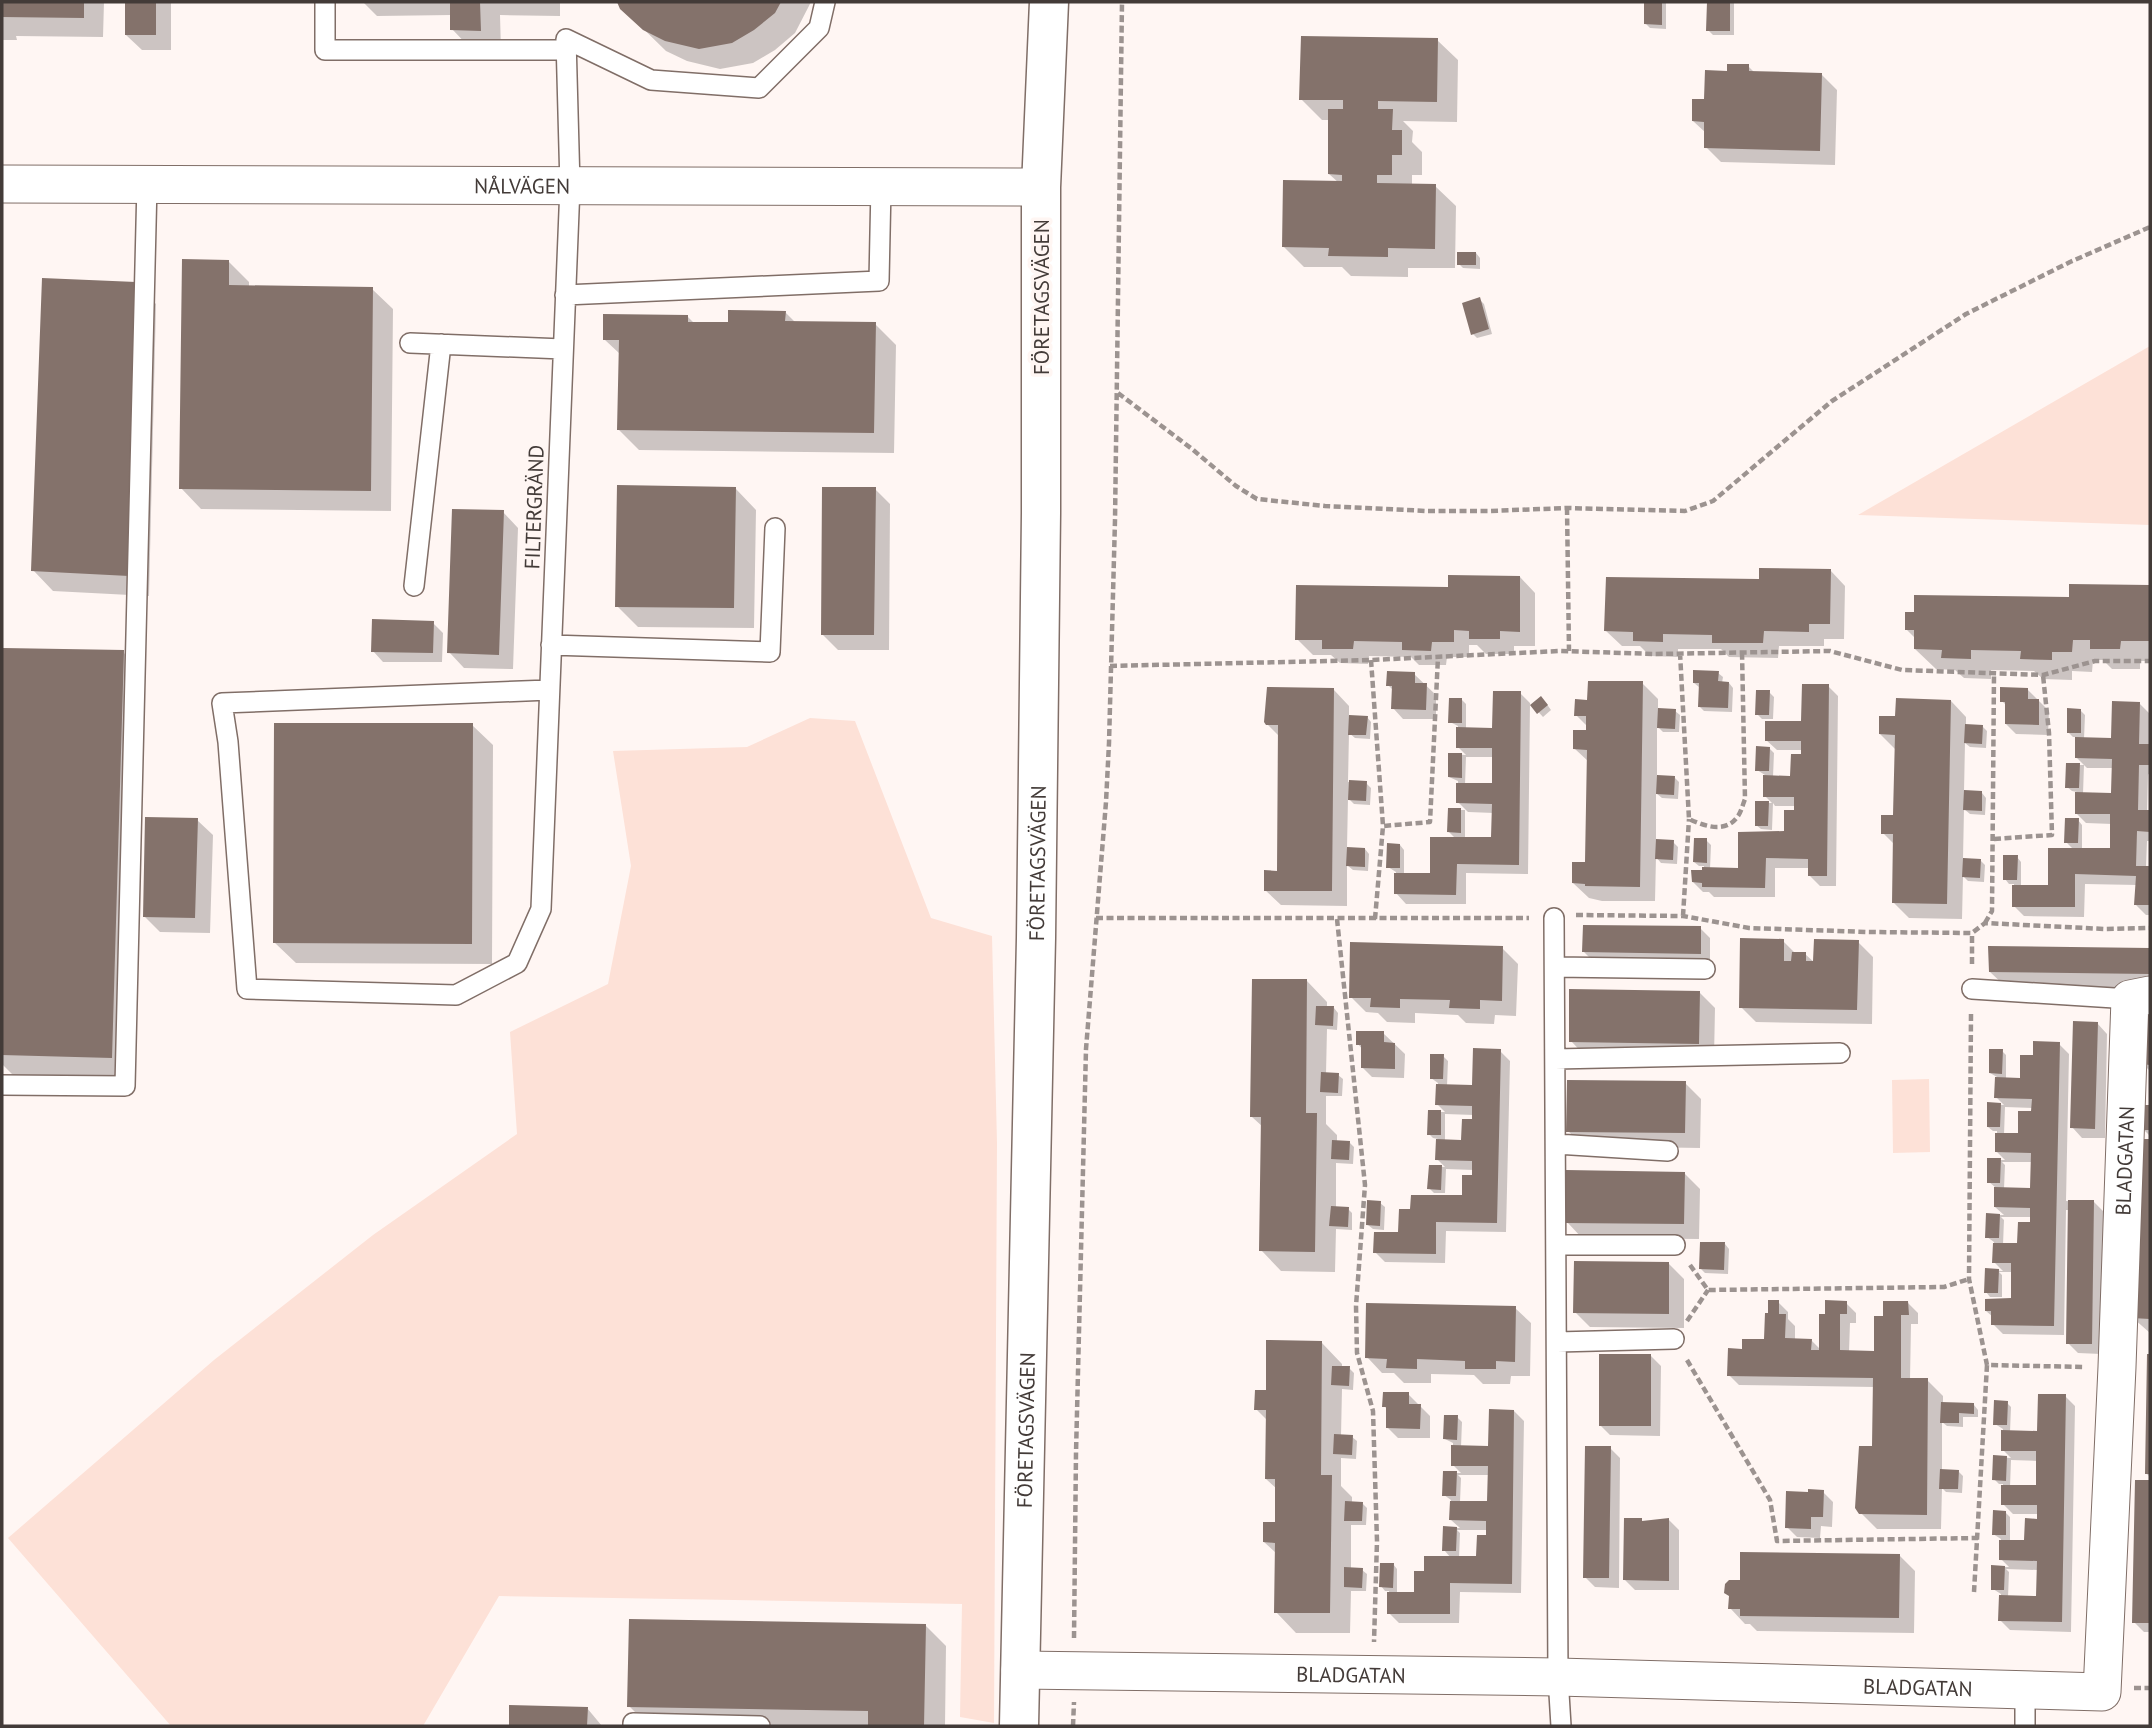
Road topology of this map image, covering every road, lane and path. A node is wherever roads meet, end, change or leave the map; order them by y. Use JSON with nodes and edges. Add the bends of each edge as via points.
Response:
{"nodes":[{"id":1,"x":325,"y":2,"type":"edge"},
{"id":2,"x":825,"y":2,"type":"edge"},
{"id":3,"x":1049,"y":2,"type":"edge"},
{"id":4,"x":1122,"y":2,"type":"edge"},
{"id":5,"x":566,"y":50,"type":"junction"},
{"id":6,"x":2,"y":184,"type":"edge"},
{"id":7,"x":147,"y":184,"type":"junction"},
{"id":8,"x":570,"y":186,"type":"junction"},
{"id":9,"x":881,"y":187,"type":"junction"},
{"id":10,"x":1041,"y":187,"type":"junction"},
{"id":11,"x":2150,"y":227,"type":"edge"},
{"id":12,"x":565,"y":295,"type":"junction"},
{"id":13,"x":410,"y":343,"type":"dead end"},
{"id":14,"x":441,"y":344,"type":"junction"},
{"id":15,"x":563,"y":349,"type":"junction"},
{"id":16,"x":1117,"y":393,"type":"junction"},
{"id":17,"x":1567,"y":508,"type":"junction"},
{"id":18,"x":775,"y":528,"type":"dead end"},
{"id":19,"x":414,"y":586,"type":"dead end"},
{"id":20,"x":551,"y":645,"type":"junction"},
{"id":21,"x":1569,"y":651,"type":"junction"},
{"id":22,"x":1742,"y":652,"type":"junction"},
{"id":23,"x":1680,"y":653,"type":"junction"},
{"id":24,"x":1438,"y":657,"type":"junction"},
{"id":25,"x":1371,"y":660,"type":"junction"},
{"id":26,"x":2150,"y":661,"type":"edge"},
{"id":27,"x":1110,"y":666,"type":"junction"},
{"id":28,"x":1994,"y":674,"type":"junction"},
{"id":29,"x":2043,"y":675,"type":"junction"},
{"id":30,"x":549,"y":690,"type":"junction"},
{"id":31,"x":1689,"y":819,"type":"junction"},
{"id":32,"x":1384,"y":826,"type":"junction"},
{"id":33,"x":1994,"y":839,"type":"junction"},
{"id":34,"x":1683,"y":916,"type":"junction"},
{"id":35,"x":1096,"y":918,"type":"junction"},
{"id":36,"x":1553,"y":918,"type":"junction"},
{"id":37,"x":1337,"y":919,"type":"junction"},
{"id":38,"x":1375,"y":919,"type":"junction"},
{"id":39,"x":1985,"y":923,"type":"junction"},
{"id":40,"x":2150,"y":928,"type":"edge"},
{"id":41,"x":1972,"y":933,"type":"junction"},
{"id":42,"x":1555,"y":967,"type":"junction"},
{"id":43,"x":1705,"y":969,"type":"dead end"},
{"id":44,"x":1972,"y":989,"type":"junction"},
{"id":45,"x":2140,"y":997,"type":"edge"},
{"id":46,"x":1840,"y":1054,"type":"dead end"},
{"id":47,"x":1555,"y":1059,"type":"junction"},
{"id":48,"x":2,"y":1085,"type":"edge"},
{"id":49,"x":1556,"y":1144,"type":"junction"},
{"id":50,"x":1668,"y":1151,"type":"dead end"},
{"id":51,"x":1556,"y":1245,"type":"junction"},
{"id":52,"x":1675,"y":1245,"type":"joint"},
{"id":53,"x":1969,"y":1279,"type":"junction"},
{"id":54,"x":1708,"y":1290,"type":"junction"},
{"id":55,"x":1674,"y":1339,"type":"junction"},
{"id":56,"x":1557,"y":1342,"type":"junction"},
{"id":57,"x":1987,"y":1365,"type":"junction"},
{"id":58,"x":2117,"y":1367,"type":"junction"},
{"id":59,"x":1978,"y":1538,"type":"junction"},
{"id":60,"x":1974,"y":1592,"type":"dead end"},
{"id":61,"x":1020,"y":1670,"type":"junction"},
{"id":62,"x":1074,"y":1672,"type":"junction"},
{"id":63,"x":1373,"y":1674,"type":"junction"},
{"id":64,"x":1558,"y":1678,"type":"junction"},
{"id":65,"x":2025,"y":1689,"type":"junction"},
{"id":66,"x":634,"y":1726,"type":"edge"},
{"id":67,"x":760,"y":1726,"type":"edge"},
{"id":68,"x":1019,"y":1726,"type":"edge"},
{"id":69,"x":1073,"y":1726,"type":"edge"},
{"id":70,"x":1561,"y":1726,"type":"edge"},
{"id":71,"x":2025,"y":1726,"type":"edge"}],
"edges":[{"from":1,"to":5,"type":"lane","via":[[325,50]]},
{"from":2,"to":5,"type":"lane","via":[[820,28],[759,88],[651,80],[566,39]]},
{"from":3,"to":10,"type":"street","name":"FÖRETAGSVÄGEN"},
{"from":4,"to":16,"type":"path"},
{"from":5,"to":8,"type":"lane","name":"FILTERGRÄND"},
{"from":6,"to":7,"type":"street","name":"NÅLVÄGEN"},
{"from":7,"to":8,"type":"street","name":"NÅLVÄGEN"},
{"from":7,"to":48,"type":"lane","via":[[125,1086]]},
{"from":8,"to":9,"type":"street","name":"NÅLVÄGEN"},
{"from":8,"to":12,"type":"lane","name":"FILTERGRÄND"},
{"from":9,"to":10,"type":"street","name":"NÅLVÄGEN"},
{"from":9,"to":12,"type":"lane","via":[[879,281]]},
{"from":10,"to":61,"type":"street","name":"FÖRETAGSVÄGEN","via":[[1036,939]]},
{"from":11,"to":17,"type":"path","via":[[1966,314],[1832,401],[1713,501],[1685,511]]},
{"from":12,"to":15,"type":"lane","name":"FILTERGRÄND"},
{"from":13,"to":14,"type":"lane"},
{"from":14,"to":15,"type":"lane"},
{"from":14,"to":19,"type":"lane"},
{"from":15,"to":20,"type":"lane","name":"FILTERGRÄND"},
{"from":16,"to":17,"type":"path","via":[[1257,499],[1415,510]]},
{"from":16,"to":27,"type":"path"},
{"from":17,"to":21,"type":"path"},
{"from":18,"to":20,"type":"lane","via":[[770,652]]},
{"from":20,"to":30,"type":"lane","name":"FILTERGRÄND"},
{"from":21,"to":23,"type":"path"},
{"from":21,"to":24,"type":"path"},
{"from":22,"to":23,"type":"path"},
{"from":22,"to":28,"type":"path","via":[[1830,651],[1902,670]]},
{"from":22,"to":31,"type":"path","via":[[1745,799],[1738,817],[1727,825],[1701,825]]},
{"from":23,"to":31,"type":"path"},
{"from":24,"to":25,"type":"path"},
{"from":24,"to":32,"type":"path","via":[[1430,822]]},
{"from":25,"to":27,"type":"path"},
{"from":25,"to":32,"type":"path"},
{"from":26,"to":29,"type":"path","via":[[2095,661]]},
{"from":27,"to":35,"type":"path","via":[[1106,802]]},
{"from":28,"to":29,"type":"path"},
{"from":28,"to":33,"type":"path"},
{"from":29,"to":33,"type":"path","via":[[2052,835]]},
{"from":30,"to":30,"type":"lane","name":"FILTERGRÄND","via":[[222,703],[247,989],[456,995],[517,963],[541,909]]},
{"from":31,"to":34,"type":"path"},
{"from":32,"to":38,"type":"path"},
{"from":33,"to":39,"type":"path","via":[[1992,911]]},
{"from":34,"to":36,"type":"path"},
{"from":34,"to":41,"type":"path","via":[[1749,928]]},
{"from":35,"to":37,"type":"path"},
{"from":35,"to":62,"type":"path","via":[[1086,1049]]},
{"from":36,"to":38,"type":"path"},
{"from":36,"to":42,"type":"lane"},
{"from":37,"to":38,"type":"path"},
{"from":37,"to":63,"type":"path","via":[[1365,1185],[1356,1306],[1357,1353],[1373,1411],[1377,1541]]},
{"from":39,"to":40,"type":"path"},
{"from":39,"to":41,"type":"path"},
{"from":41,"to":44,"type":"path"},
{"from":42,"to":43,"type":"lane"},
{"from":42,"to":47,"type":"lane"},
{"from":44,"to":45,"type":"lane"},
{"from":44,"to":53,"type":"path"},
{"from":45,"to":58,"type":"street","name":"BLADGATAN"},
{"from":46,"to":47,"type":"lane"},
{"from":47,"to":49,"type":"lane"},
{"from":49,"to":50,"type":"lane"},
{"from":49,"to":51,"type":"lane"},
{"from":51,"to":52,"type":"lane"},
{"from":51,"to":56,"type":"lane"},
{"from":52,"to":54,"type":"path"},
{"from":53,"to":54,"type":"path","via":[[1944,1287]]},
{"from":53,"to":57,"type":"path"},
{"from":54,"to":55,"type":"path"},
{"from":55,"to":56,"type":"lane"},
{"from":55,"to":59,"type":"path","via":[[1770,1500],[1777,1541]]},
{"from":56,"to":64,"type":"lane"},
{"from":57,"to":58,"type":"path"},
{"from":57,"to":59,"type":"path"},
{"from":58,"to":65,"type":"street","name":"BLADGATAN","via":[[2102,1692]]},
{"from":59,"to":60,"type":"path"},
{"from":61,"to":62,"type":"street","name":"BLADGATAN"},
{"from":61,"to":68,"type":"street","name":"FÖRETAGSVÄGEN"},
{"from":62,"to":63,"type":"street","name":"BLADGATAN"},
{"from":62,"to":69,"type":"path"},
{"from":63,"to":64,"type":"street","name":"BLADGATAN"},
{"from":64,"to":65,"type":"street","name":"BLADGATAN"},
{"from":64,"to":70,"type":"lane"},
{"from":65,"to":71,"type":"lane"},
{"from":66,"to":67,"type":"lane"}]}
